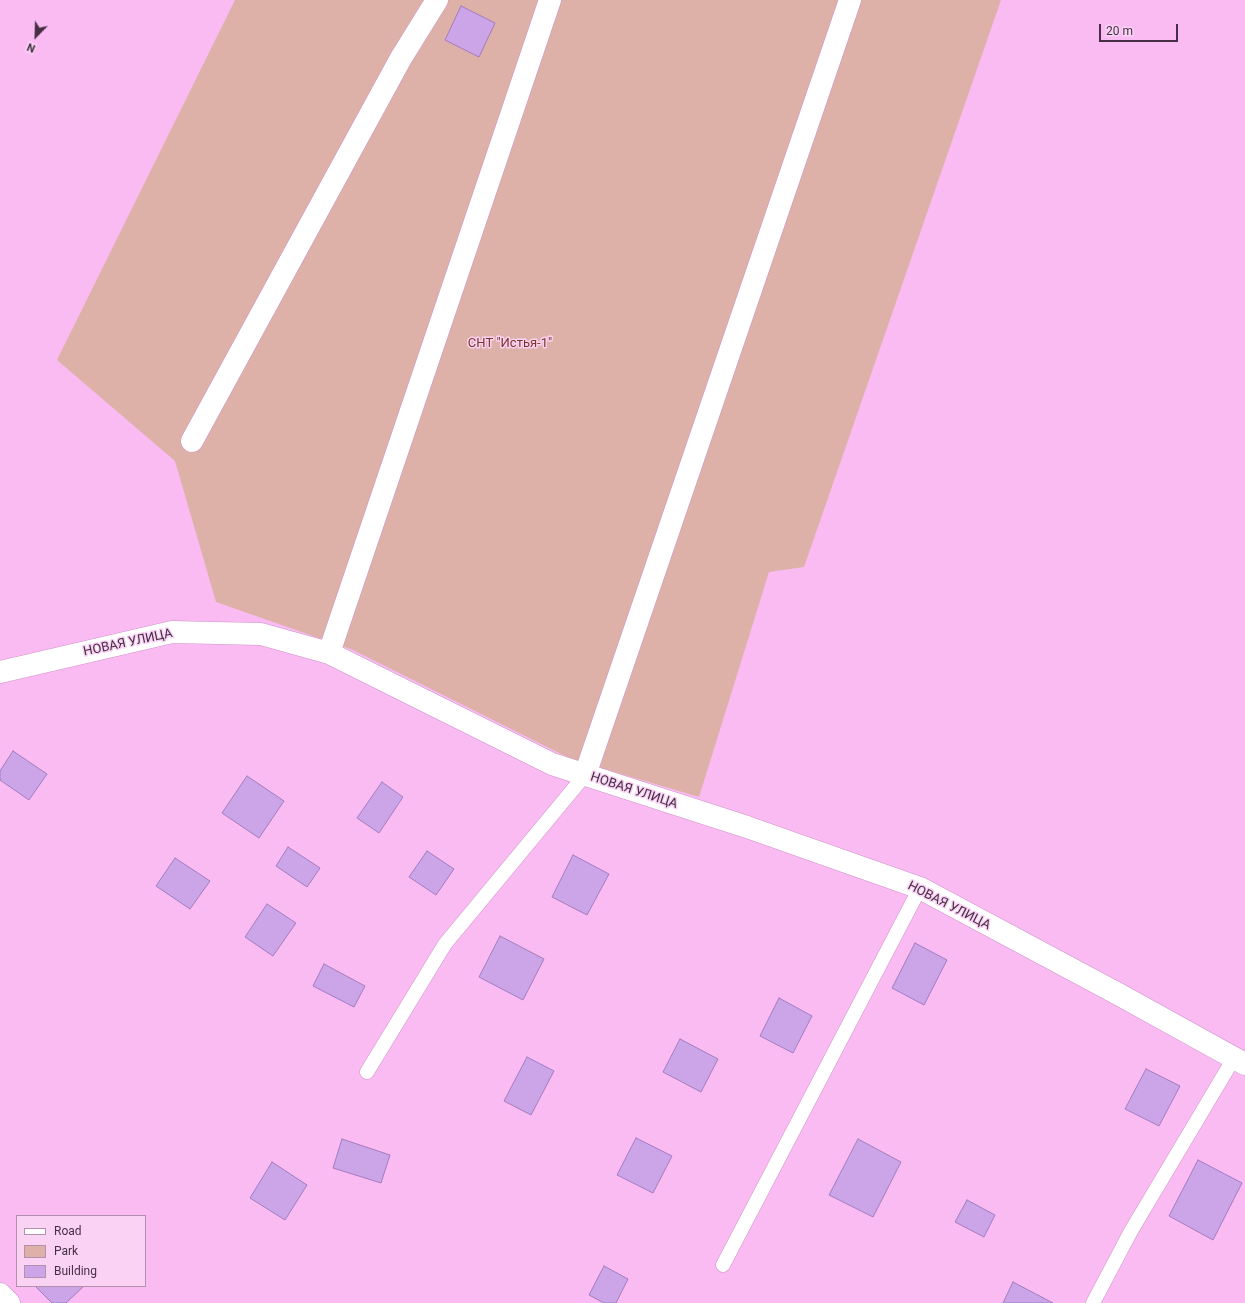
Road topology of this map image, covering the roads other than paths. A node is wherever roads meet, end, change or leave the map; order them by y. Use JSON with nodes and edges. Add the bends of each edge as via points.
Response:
{"nodes":[{"id":1,"x":437,"y":0,"type":"edge"},
{"id":2,"x":550,"y":0,"type":"edge"},
{"id":3,"x":850,"y":0,"type":"edge"},
{"id":4,"x":192,"y":441,"type":"dead end"},
{"id":5,"x":329,"y":653,"type":"junction"},
{"id":6,"x":0,"y":672,"type":"edge"},
{"id":7,"x":585,"y":775,"type":"junction"},
{"id":8,"x":920,"y":888,"type":"junction"},
{"id":9,"x":1240,"y":1061,"type":"edge"},
{"id":10,"x":367,"y":1072,"type":"dead end"},
{"id":11,"x":723,"y":1264,"type":"dead end"},
{"id":12,"x":0,"y":1294,"type":"edge"},
{"id":13,"x":10,"y":1303,"type":"edge"},
{"id":14,"x":1093,"y":1303,"type":"edge"}],
"edges":[{"from":1,"to":4,"type":"street","via":[[401,58]]},
{"from":2,"to":5,"type":"street"},
{"from":3,"to":7,"type":"street"},
{"from":5,"to":6,"type":"street","name":"НОВАЯ УЛИЦА","via":[[262,634],[172,632]]},
{"from":5,"to":7,"type":"street","name":"НОВАЯ УЛИЦА","via":[[552,764]]},
{"from":7,"to":8,"type":"street","name":"НОВАЯ УЛИЦА","via":[[747,827]]},
{"from":7,"to":10,"type":"lane","via":[[445,944]]},
{"from":8,"to":9,"type":"street","name":"НОВАЯ УЛИЦА"},
{"from":8,"to":11,"type":"lane"},
{"from":9,"to":14,"type":"lane","via":[[1131,1231]]},
{"from":12,"to":13,"type":"street"}]}
